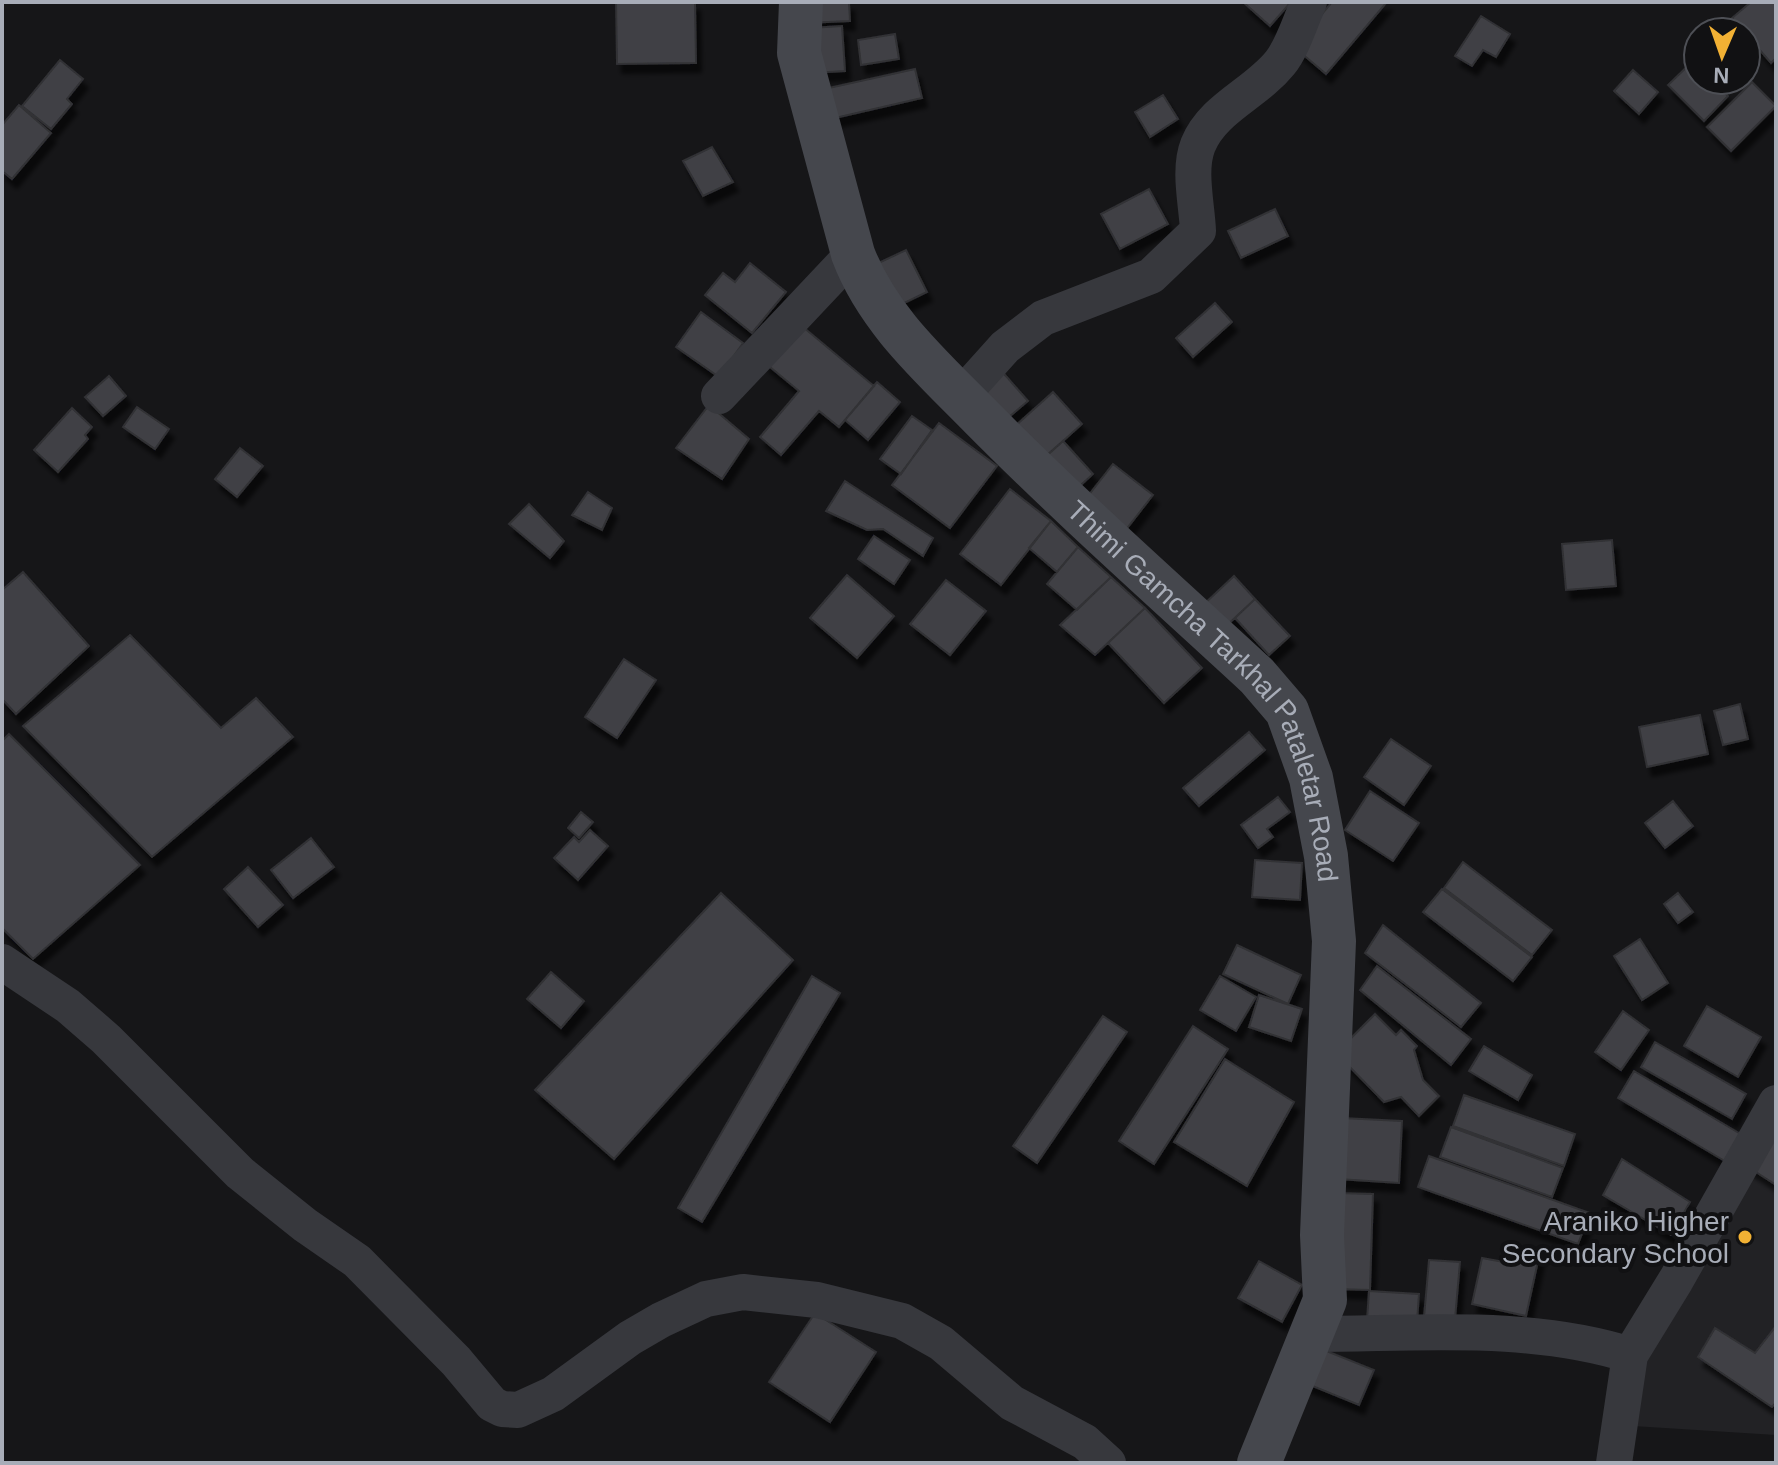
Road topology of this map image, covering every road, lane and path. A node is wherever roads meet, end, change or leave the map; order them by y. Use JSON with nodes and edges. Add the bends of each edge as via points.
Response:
{"nodes":[{"id":1,"x":781,"y":2,"type":"edge"},
{"id":2,"x":801,"y":2,"type":"edge"},
{"id":3,"x":1309,"y":2,"type":"edge"},
{"id":4,"x":799,"y":53,"type":"junction"},
{"id":5,"x":853,"y":254,"type":"junction"},
{"id":6,"x":719,"y":396,"type":"dead end"},
{"id":7,"x":961,"y":396,"type":"junction"},
{"id":8,"x":2,"y":962,"type":"edge"},
{"id":9,"x":1776,"y":1103,"type":"edge"},
{"id":10,"x":1313,"y":1334,"type":"junction"},
{"id":11,"x":1630,"y":1355,"type":"junction"},
{"id":12,"x":1108,"y":1463,"type":"edge"},
{"id":13,"x":1259,"y":1463,"type":"edge"},
{"id":14,"x":1614,"y":1463,"type":"edge"}],
"edges":[{"from":1,"to":4,"type":"street"},
{"from":2,"to":4,"type":"street","name":"Thimi Gamcha Tarkhal Pataletar Road"},
{"from":3,"to":7,"type":"street","via":[[1282,61],[1211,122],[1197,147],[1198,231],[1151,276],[1043,318],[1005,347]]},
{"from":4,"to":5,"type":"street","name":"Thimi Gamcha Tarkhal Pataletar Road"},
{"from":5,"to":6,"type":"street"},
{"from":5,"to":7,"type":"street","name":"Thimi Gamcha Tarkhal Pataletar Road","via":[[863,282],[894,327]]},
{"from":7,"to":10,"type":"street","name":"Thimi Gamcha Tarkhal Pataletar Road","via":[[1029,466],[1257,676],[1287,711],[1298,737],[1326,856],[1334,941],[1322,1235],[1325,1300]]},
{"from":8,"to":12,"type":"street","via":[[68,1006],[240,1173],[357,1261],[502,1409],[518,1410],[553,1394],[661,1320],[706,1299],[743,1292],[817,1300],[902,1321],[941,1343],[1012,1403],[1085,1442]]},
{"from":9,"to":11,"type":"street"},
{"from":10,"to":11,"type":"street","via":[[1495,1333],[1592,1343]]},
{"from":10,"to":13,"type":"street","name":"Thimi Gamcha Tarkhal Pataletar Road"},
{"from":11,"to":14,"type":"street"}]}
